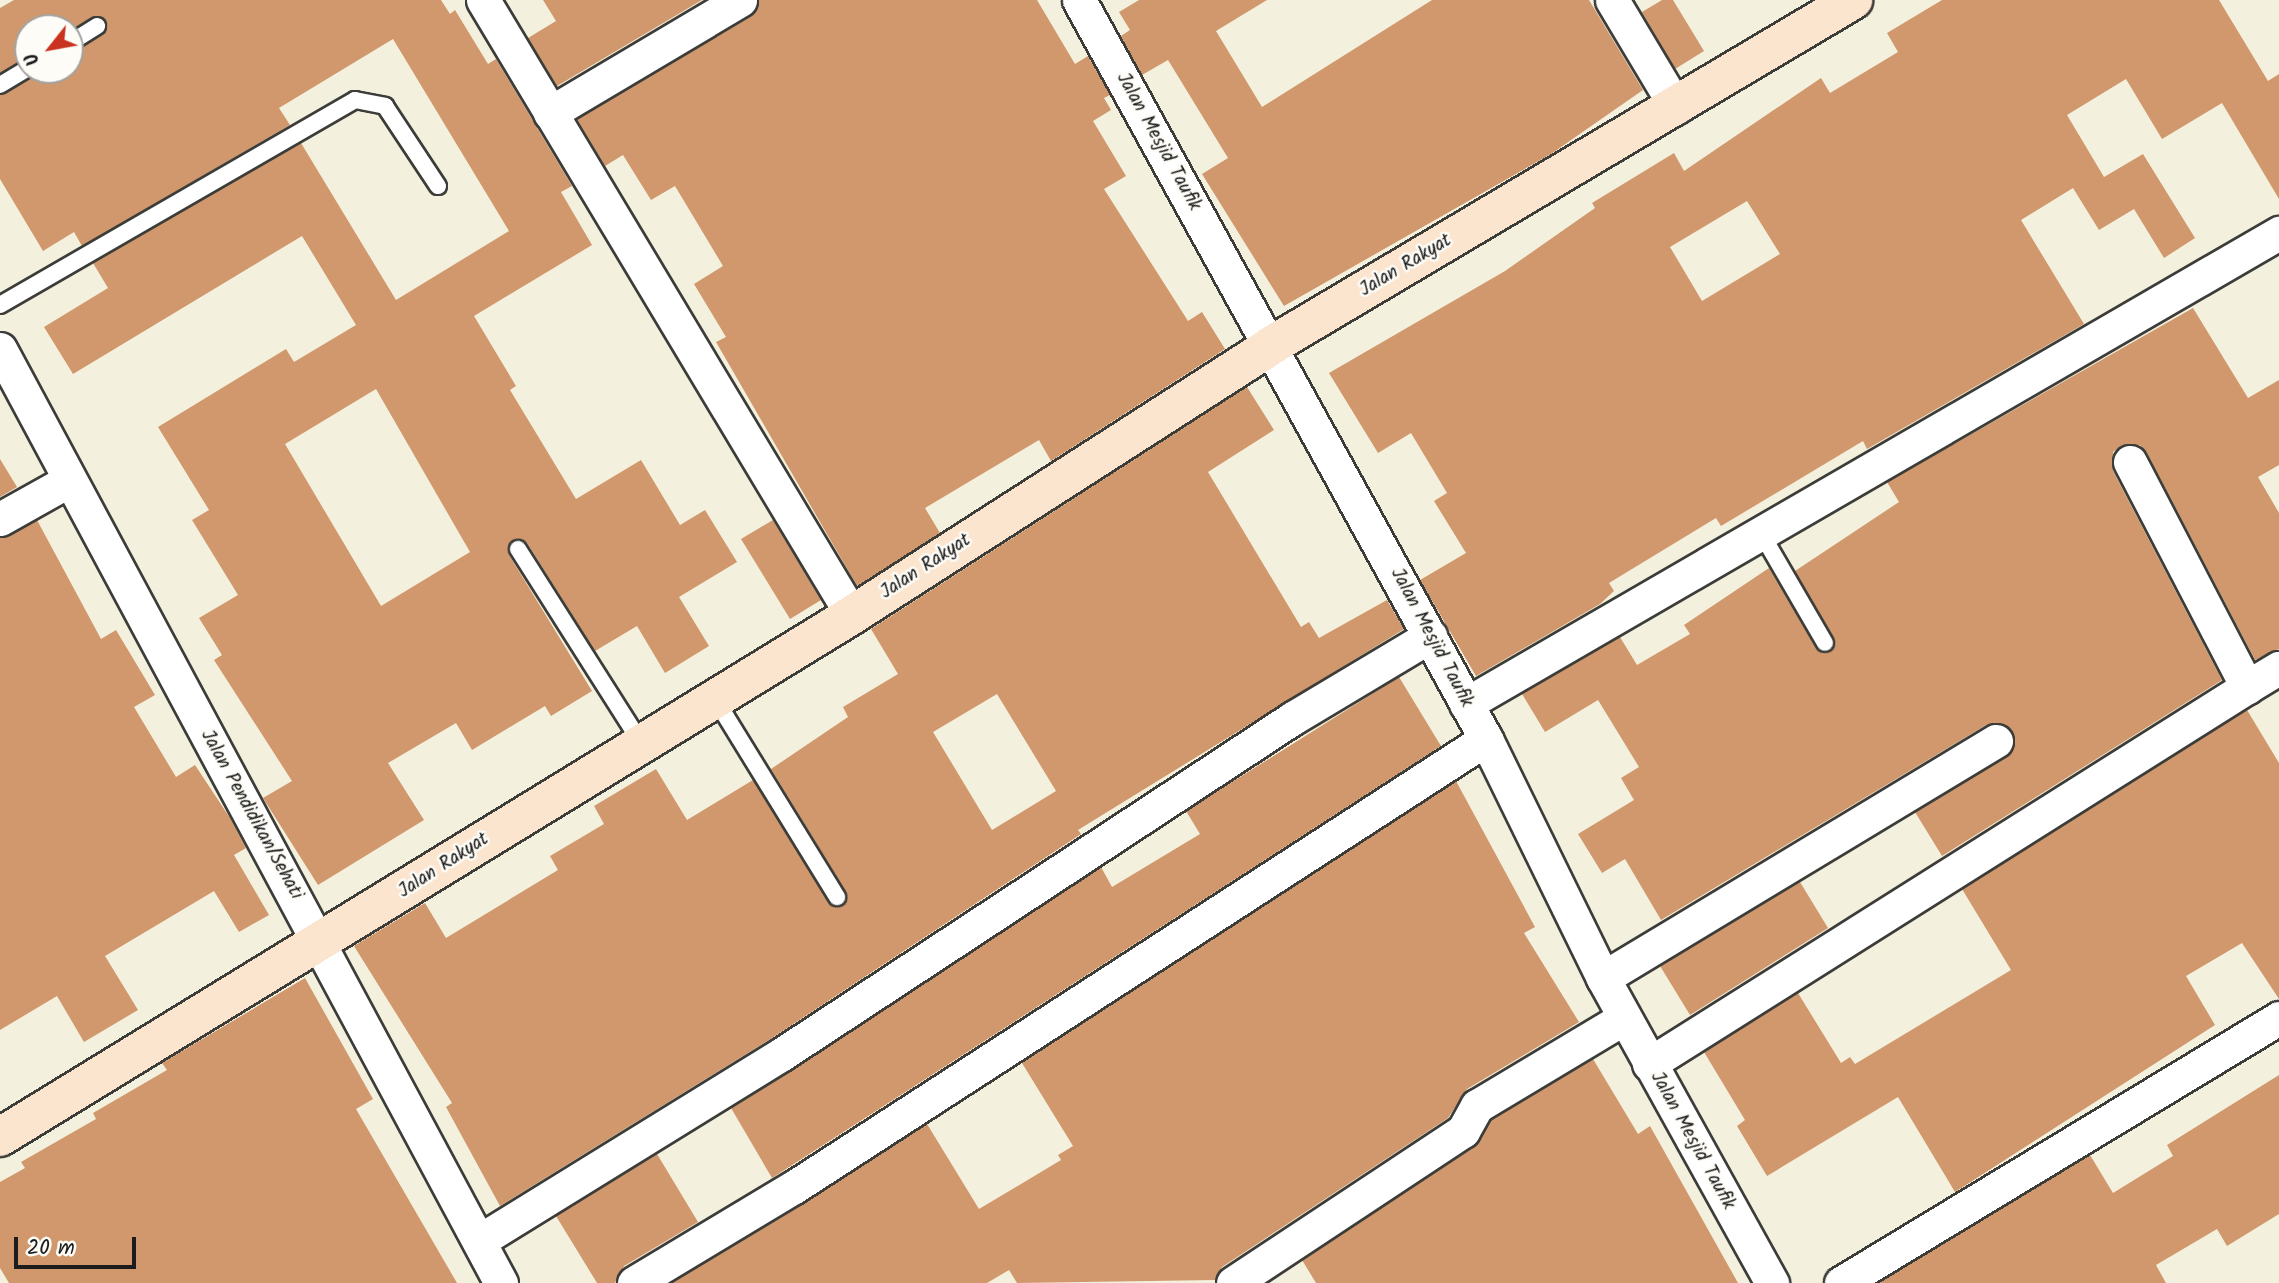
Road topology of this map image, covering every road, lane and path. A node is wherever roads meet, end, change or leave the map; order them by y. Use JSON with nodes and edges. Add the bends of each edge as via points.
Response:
{"nodes":[{"id":1,"x":483,"y":0,"type":"edge"},
{"id":2,"x":740,"y":0,"type":"edge"},
{"id":3,"x":1079,"y":0,"type":"edge"},
{"id":4,"x":1612,"y":0,"type":"edge"},
{"id":5,"x":1853,"y":0,"type":"edge"},
{"id":6,"x":97,"y":26,"type":"dead end"},
{"id":7,"x":84,"y":34,"type":"edge"},
{"id":8,"x":1676,"y":107,"type":"junction"},
{"id":9,"x":550,"y":113,"type":"junction"},
{"id":10,"x":438,"y":186,"type":"dead end"},
{"id":11,"x":2279,"y":233,"type":"edge"},
{"id":12,"x":0,"y":305,"type":"edge"},
{"id":13,"x":1272,"y":345,"type":"junction"},
{"id":14,"x":0,"y":349,"type":"edge"},
{"id":15,"x":2130,"y":462,"type":"dead end"},
{"id":16,"x":68,"y":481,"type":"junction"},
{"id":17,"x":0,"y":519,"type":"edge"},
{"id":18,"x":1761,"y":534,"type":"junction"},
{"id":19,"x":518,"y":549,"type":"dead end"},
{"id":20,"x":852,"y":615,"type":"junction"},
{"id":21,"x":1430,"y":636,"type":"junction"},
{"id":22,"x":1825,"y":643,"type":"dead end"},
{"id":23,"x":2279,"y":668,"type":"edge"},
{"id":24,"x":2247,"y":687,"type":"junction"},
{"id":25,"x":713,"y":696,"type":"junction"},
{"id":26,"x":1466,"y":704,"type":"junction"},
{"id":27,"x":1486,"y":739,"type":"junction"},
{"id":28,"x":639,"y":740,"type":"junction"},
{"id":29,"x":1996,"y":741,"type":"dead end"},
{"id":30,"x":837,"y":897,"type":"dead end"},
{"id":31,"x":322,"y":945,"type":"junction"},
{"id":32,"x":1602,"y":978,"type":"junction"},
{"id":33,"x":1624,"y":1018,"type":"junction"},
{"id":34,"x":2279,"y":1018,"type":"edge"},
{"id":35,"x":1649,"y":1064,"type":"junction"},
{"id":36,"x":0,"y":1137,"type":"edge"},
{"id":37,"x":479,"y":1241,"type":"junction"},
{"id":38,"x":500,"y":1283,"type":"edge"},
{"id":39,"x":634,"y":1283,"type":"edge"},
{"id":40,"x":1233,"y":1283,"type":"edge"},
{"id":41,"x":1772,"y":1283,"type":"edge"},
{"id":42,"x":1841,"y":1283,"type":"edge"}],
"edges":[{"from":1,"to":9,"type":"street"},
{"from":2,"to":9,"type":"street"},
{"from":3,"to":13,"type":"street","name":"Jalan Mesjid Taufik"},
{"from":4,"to":8,"type":"street"},
{"from":5,"to":8,"type":"street","name":"Jalan Rakyat"},
{"from":6,"to":7,"type":"lane"},
{"from":8,"to":13,"type":"street","name":"Jalan Rakyat"},
{"from":9,"to":20,"type":"street"},
{"from":10,"to":12,"type":"lane","via":[[385,106],[355,100]]},
{"from":11,"to":18,"type":"street"},
{"from":13,"to":20,"type":"street","name":"Jalan Rakyat"},
{"from":13,"to":21,"type":"street","name":"Jalan Mesjid Taufik"},
{"from":14,"to":16,"type":"street","name":"Jalan Pendidikan/Sehati"},
{"from":15,"to":24,"type":"street"},
{"from":16,"to":17,"type":"street"},
{"from":16,"to":31,"type":"street","name":"Jalan Pendidikan/Sehati"},
{"from":18,"to":22,"type":"lane"},
{"from":18,"to":26,"type":"street"},
{"from":19,"to":28,"type":"lane"},
{"from":20,"to":25,"type":"street","name":"Jalan Rakyat"},
{"from":21,"to":26,"type":"street","name":"Jalan Mesjid Taufik"},
{"from":21,"to":37,"type":"street","via":[[1293,718],[782,1054]]},
{"from":23,"to":24,"type":"street"},
{"from":24,"to":35,"type":"street"},
{"from":25,"to":28,"type":"street","name":"Jalan Rakyat"},
{"from":25,"to":30,"type":"lane"},
{"from":26,"to":27,"type":"street","name":"Jalan Mesjid Taufik"},
{"from":27,"to":32,"type":"street","name":"Jalan Mesjid Taufik"},
{"from":27,"to":39,"type":"street","via":[[794,1187]]},
{"from":28,"to":31,"type":"street","name":"Jalan Rakyat"},
{"from":29,"to":32,"type":"street"},
{"from":31,"to":36,"type":"street","name":"Jalan Rakyat"},
{"from":31,"to":37,"type":"street","name":"Jalan Pendidikan/Sehati"},
{"from":32,"to":33,"type":"street","name":"Jalan Mesjid Taufik"},
{"from":33,"to":35,"type":"street","name":"Jalan Mesjid Taufik"},
{"from":33,"to":40,"type":"street","via":[[1477,1106],[1463,1131]]},
{"from":34,"to":42,"type":"street"},
{"from":35,"to":41,"type":"street","name":"Jalan Mesjid Taufik"},
{"from":37,"to":38,"type":"street","name":"Jalan Pendidikan/Sehati"}]}
